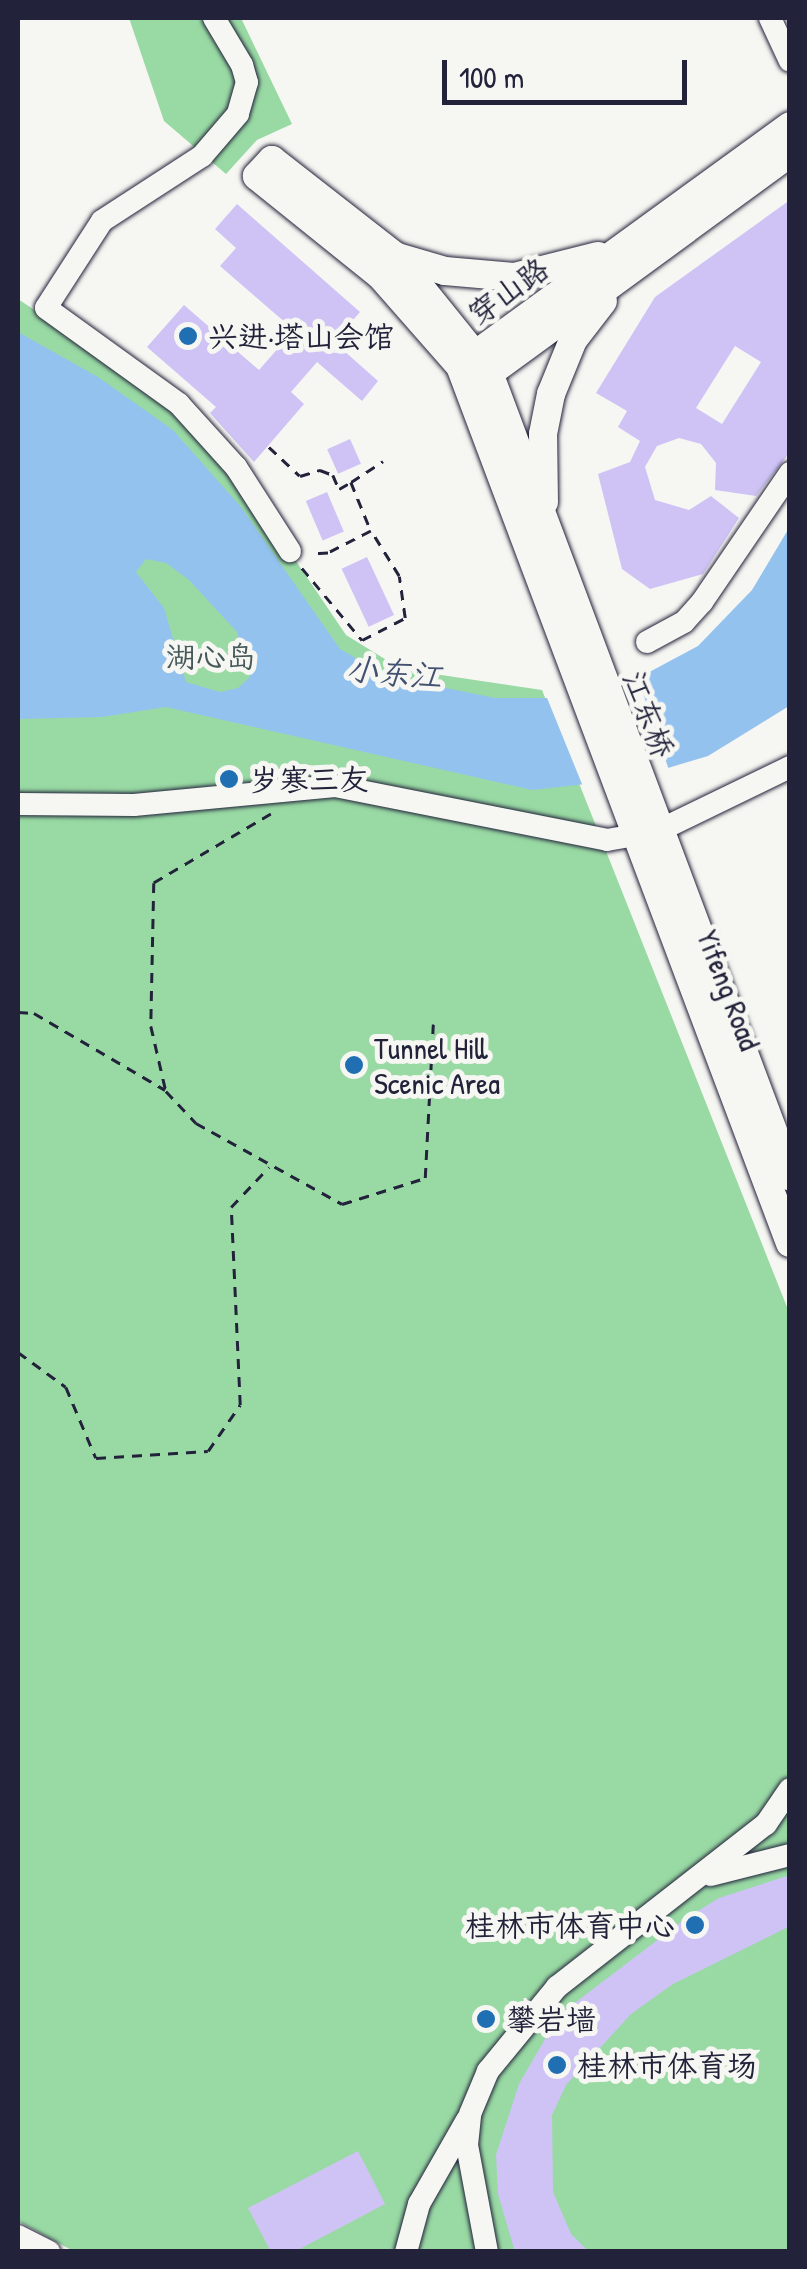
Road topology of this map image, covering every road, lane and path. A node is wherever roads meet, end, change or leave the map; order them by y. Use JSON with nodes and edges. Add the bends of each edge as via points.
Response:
{"nodes":[{"id":1,"x":214,"y":18,"type":"edge"},
{"id":2,"x":770,"y":18,"type":"edge"},
{"id":3,"x":790,"y":61,"type":"edge"},
{"id":4,"x":790,"y":126,"type":"edge"},
{"id":5,"x":790,"y":153,"type":"edge"},
{"id":6,"x":395,"y":256,"type":"junction"},
{"id":7,"x":627,"y":258,"type":"junction"},
{"id":8,"x":474,"y":370,"type":"junction"},
{"id":9,"x":269,"y":448,"type":"dead end"},
{"id":10,"x":383,"y":460,"type":"dead end"},
{"id":11,"x":790,"y":473,"type":"edge"},
{"id":12,"x":351,"y":482,"type":"junction"},
{"id":13,"x":371,"y":531,"type":"junction"},
{"id":14,"x":545,"y":532,"type":"junction"},
{"id":15,"x":290,"y":551,"type":"junction"},
{"id":16,"x":647,"y":642,"type":"dead end"},
{"id":17,"x":577,"y":645,"type":"junction"},
{"id":18,"x":790,"y":767,"type":"edge"},
{"id":19,"x":18,"y":804,"type":"edge"},
{"id":20,"x":278,"y":808,"type":"dead end"},
{"id":21,"x":644,"y":823,"type":"junction"},
{"id":22,"x":18,"y":1012,"type":"edge"},
{"id":23,"x":433,"y":1024,"type":"dead end"},
{"id":24,"x":166,"y":1091,"type":"junction"},
{"id":25,"x":269,"y":1167,"type":"junction"},
{"id":26,"x":790,"y":1176,"type":"edge"},
{"id":27,"x":790,"y":1243,"type":"edge"},
{"id":28,"x":18,"y":1352,"type":"edge"},
{"id":29,"x":790,"y":1789,"type":"edge"},
{"id":30,"x":790,"y":1855,"type":"edge"},
{"id":31,"x":702,"y":1877,"type":"junction"},
{"id":32,"x":470,"y":2114,"type":"junction"},
{"id":33,"x":18,"y":2236,"type":"edge"},
{"id":34,"x":405,"y":2251,"type":"edge"},
{"id":35,"x":49,"y":2252,"type":"edge"},
{"id":36,"x":487,"y":2252,"type":"edge"}],
"edges":[{"from":1,"to":15,"type":"street","via":[[242,65],[246,82],[238,114],[202,156],[102,221],[46,308],[179,404],[236,467]]},
{"from":2,"to":3,"type":"street"},
{"from":4,"to":7,"type":"main road","name":"穿山路"},
{"from":5,"to":7,"type":"main road","name":"穿山路"},
{"from":6,"to":7,"type":"main road","via":[[445,272],[514,276]]},
{"from":6,"to":8,"type":"main road"},
{"from":6,"to":8,"type":"main road","via":[[272,160],[257,176],[380,275]]},
{"from":7,"to":8,"type":"main road","name":"穿山路"},
{"from":7,"to":14,"type":"main road","via":[[573,340],[551,394],[542,451]]},
{"from":8,"to":14,"type":"main road","name":"穿山路"},
{"from":8,"to":17,"type":"main road"},
{"from":9,"to":12,"type":"path","via":[[300,476],[320,470],[333,475],[339,489]]},
{"from":10,"to":12,"type":"path"},
{"from":11,"to":16,"type":"street","via":[[702,602],[684,622]]},
{"from":12,"to":13,"type":"path"},
{"from":13,"to":15,"type":"path","via":[[328,554]]},
{"from":13,"to":15,"type":"path","via":[[399,576],[405,618],[362,640]]},
{"from":14,"to":17,"type":"main road","name":"穿山路"},
{"from":17,"to":21,"type":"main road","name":"江东桥"},
{"from":18,"to":21,"type":"street"},
{"from":19,"to":21,"type":"street","via":[[134,806],[335,786],[601,840]]},
{"from":20,"to":24,"type":"path","via":[[154,882],[151,1026]]},
{"from":21,"to":26,"type":"main road"},
{"from":21,"to":27,"type":"main road","name":"Yifeng Road"},
{"from":22,"to":24,"type":"path","via":[[34,1013]]},
{"from":23,"to":25,"type":"path","via":[[424,1178],[342,1204]]},
{"from":24,"to":25,"type":"path","via":[[196,1122]]},
{"from":25,"to":28,"type":"path","via":[[231,1207],[240,1405],[208,1451],[96,1458],[66,1387]]},
{"from":29,"to":31,"type":"street","via":[[766,1824]]},
{"from":30,"to":31,"type":"street"},
{"from":31,"to":32,"type":"street","via":[[596,1955],[525,2018],[488,2071]]},
{"from":32,"to":34,"type":"street","via":[[419,2204]]},
{"from":32,"to":36,"type":"street","via":[[469,2182]]},
{"from":33,"to":35,"type":"street"}]}
